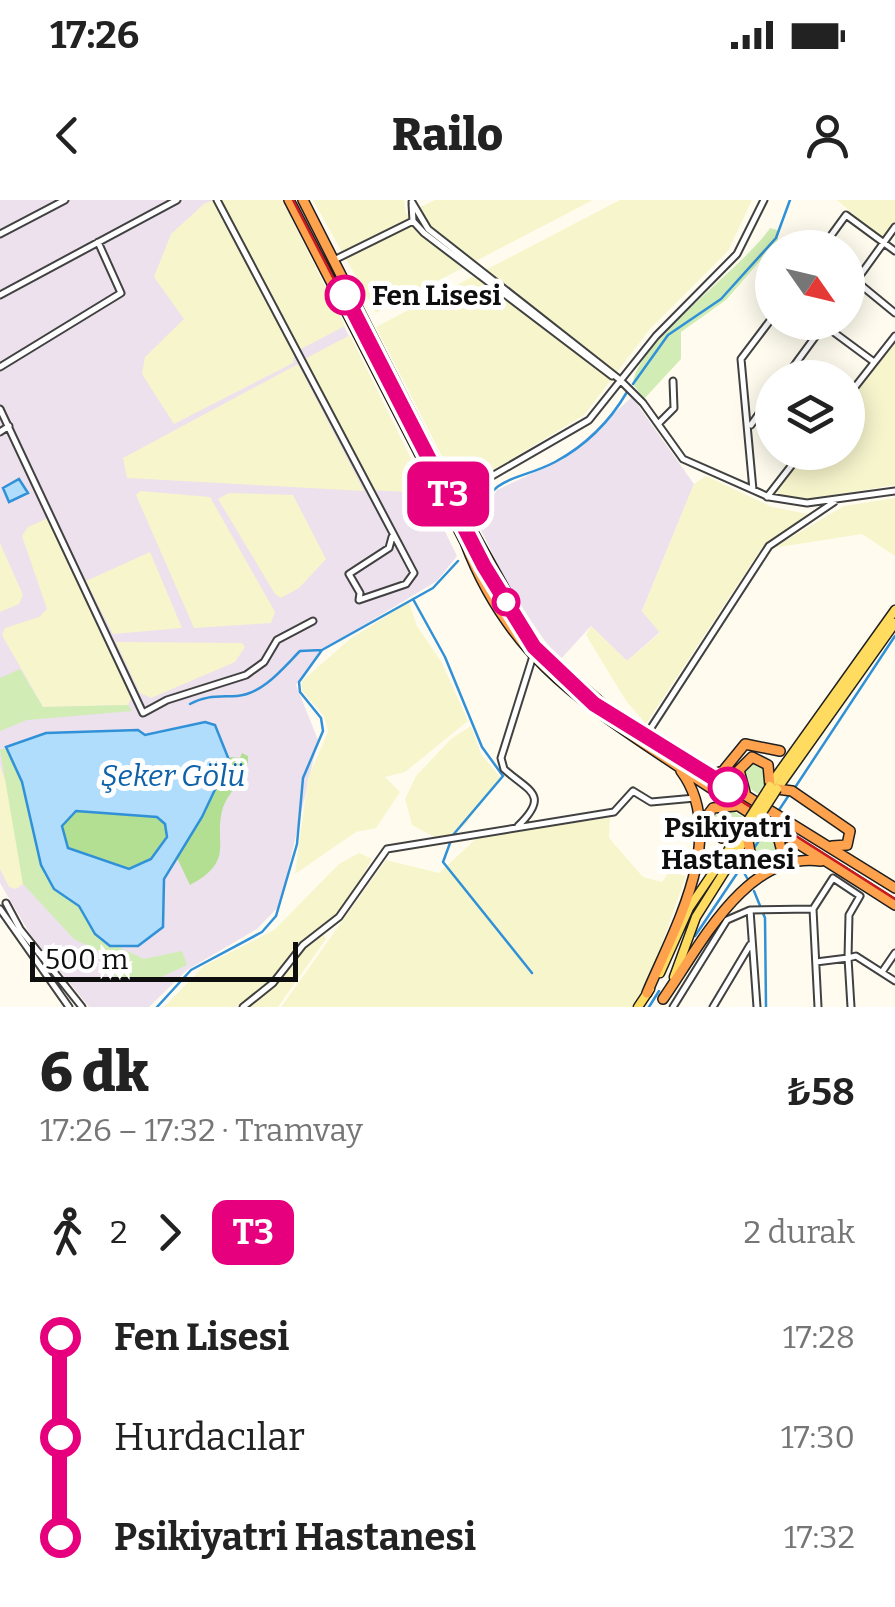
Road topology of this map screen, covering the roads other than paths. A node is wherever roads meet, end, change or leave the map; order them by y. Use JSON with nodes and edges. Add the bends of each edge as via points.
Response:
{"nodes":[{"id":1,"x":65,"y":200,"type":"edge"},
{"id":2,"x":177,"y":200,"type":"edge"},
{"id":3,"x":217,"y":200,"type":"edge"},
{"id":4,"x":288,"y":200,"type":"edge"},
{"id":5,"x":303,"y":200,"type":"edge"},
{"id":6,"x":764,"y":200,"type":"edge"},
{"id":7,"x":412,"y":201,"type":"edge"},
{"id":8,"x":417,"y":219,"type":"junction"},
{"id":9,"x":895,"y":226,"type":"edge"},
{"id":10,"x":835,"y":230,"type":"edge"},
{"id":11,"x":0,"y":234,"type":"edge"},
{"id":12,"x":98,"y":242,"type":"junction"},
{"id":13,"x":884,"y":242,"type":"junction"},
{"id":14,"x":895,"y":251,"type":"edge"},
{"id":15,"x":334,"y":260,"type":"junction"},
{"id":16,"x":865,"y":268,"type":"edge"},
{"id":17,"x":865,"y":288,"type":"edge"},
{"id":18,"x":0,"y":295,"type":"edge"},
{"id":19,"x":895,"y":314,"type":"edge"},
{"id":20,"x":895,"y":336,"type":"edge"},
{"id":21,"x":755,"y":340,"type":"edge"},
{"id":22,"x":845,"y":340,"type":"edge"},
{"id":23,"x":874,"y":362,"type":"junction"},
{"id":24,"x":0,"y":366,"type":"edge"},
{"id":25,"x":865,"y":374,"type":"edge"},
{"id":26,"x":619,"y":379,"type":"junction"},
{"id":27,"x":673,"y":381,"type":"dead end"},
{"id":28,"x":0,"y":409,"type":"edge"},
{"id":29,"x":755,"y":419,"type":"edge"},
{"id":30,"x":658,"y":424,"type":"junction"},
{"id":31,"x":8,"y":426,"type":"junction"},
{"id":32,"x":749,"y":427,"type":"junction"},
{"id":33,"x":0,"y":432,"type":"edge"},
{"id":34,"x":788,"y":470,"type":"edge"},
{"id":35,"x":752,"y":490,"type":"junction"},
{"id":36,"x":895,"y":492,"type":"edge"},
{"id":37,"x":767,"y":497,"type":"junction"},
{"id":38,"x":454,"y":498,"type":"junction"},
{"id":39,"x":836,"y":500,"type":"junction"},
{"id":40,"x":392,"y":537,"type":"junction"},
{"id":41,"x":389,"y":548,"type":"junction"},
{"id":42,"x":402,"y":556,"type":"junction"},
{"id":43,"x":895,"y":610,"type":"edge"},
{"id":44,"x":313,"y":622,"type":"dead end"},
{"id":45,"x":895,"y":623,"type":"edge"},
{"id":46,"x":533,"y":656,"type":"junction"},
{"id":47,"x":647,"y":734,"type":"junction"},
{"id":48,"x":780,"y":751,"type":"dead end"},
{"id":49,"x":795,"y":759,"type":"junction"},
{"id":50,"x":676,"y":765,"type":"junction"},
{"id":51,"x":728,"y":765,"type":"junction"},
{"id":52,"x":714,"y":774,"type":"junction"},
{"id":53,"x":728,"y":783,"type":"junction"},
{"id":54,"x":774,"y":788,"type":"junction"},
{"id":55,"x":746,"y":795,"type":"junction"},
{"id":56,"x":698,"y":798,"type":"junction"},
{"id":57,"x":738,"y":806,"type":"junction"},
{"id":58,"x":518,"y":826,"type":"junction"},
{"id":59,"x":775,"y":830,"type":"junction"},
{"id":60,"x":744,"y":833,"type":"junction"},
{"id":61,"x":826,"y":844,"type":"junction"},
{"id":62,"x":832,"y":864,"type":"junction"},
{"id":63,"x":895,"y":888,"type":"edge"},
{"id":64,"x":6,"y":902,"type":"dead end"},
{"id":65,"x":894,"y":905,"type":"edge"},
{"id":66,"x":0,"y":909,"type":"edge"},
{"id":67,"x":814,"y":909,"type":"junction"},
{"id":68,"x":750,"y":910,"type":"junction"},
{"id":69,"x":752,"y":942,"type":"junction"},
{"id":70,"x":895,"y":953,"type":"edge"},
{"id":71,"x":848,"y":958,"type":"junction"},
{"id":72,"x":816,"y":962,"type":"junction"},
{"id":73,"x":882,"y":972,"type":"junction"},
{"id":74,"x":895,"y":981,"type":"edge"},
{"id":75,"x":647,"y":993,"type":"junction"},
{"id":76,"x":660,"y":1003,"type":"edge"},
{"id":77,"x":69,"y":1007,"type":"edge"},
{"id":78,"x":82,"y":1007,"type":"edge"},
{"id":79,"x":243,"y":1007,"type":"edge"},
{"id":80,"x":638,"y":1007,"type":"edge"},
{"id":81,"x":673,"y":1007,"type":"edge"},
{"id":82,"x":716,"y":1007,"type":"edge"},
{"id":83,"x":757,"y":1007,"type":"edge"},
{"id":84,"x":818,"y":1007,"type":"edge"},
{"id":85,"x":851,"y":1007,"type":"edge"}],
"edges":[{"from":1,"to":11,"type":"street"},
{"from":2,"to":12,"type":"street"},
{"from":3,"to":40,"type":"street"},
{"from":4,"to":46,"type":"highway","via":[[478,578]]},
{"from":5,"to":15,"type":"highway"},
{"from":6,"to":26,"type":"street","via":[[737,254]]},
{"from":7,"to":8,"type":"street"},
{"from":8,"to":15,"type":"street"},
{"from":8,"to":26,"type":"street"},
{"from":9,"to":13,"type":"street"},
{"from":10,"to":13,"type":"street","via":[[846,215]]},
{"from":12,"to":18,"type":"street"},
{"from":12,"to":24,"type":"street","via":[[122,293]]},
{"from":13,"to":14,"type":"street"},
{"from":13,"to":16,"type":"street"},
{"from":15,"to":38,"type":"highway"},
{"from":17,"to":19,"type":"street"},
{"from":20,"to":23,"type":"street"},
{"from":21,"to":32,"type":"street","via":[[741,359]]},
{"from":22,"to":23,"type":"street"},
{"from":23,"to":25,"type":"street"},
{"from":26,"to":30,"type":"street"},
{"from":26,"to":38,"type":"street","via":[[576,430]]},
{"from":27,"to":30,"type":"street","via":[[674,408]]},
{"from":28,"to":31,"type":"street"},
{"from":29,"to":32,"type":"street"},
{"from":30,"to":35,"type":"street","via":[[683,459]]},
{"from":31,"to":33,"type":"street"},
{"from":31,"to":44,"type":"street","via":[[143,713],[246,675],[277,640]]},
{"from":32,"to":35,"type":"street"},
{"from":34,"to":37,"type":"street"},
{"from":35,"to":37,"type":"street"},
{"from":36,"to":39,"type":"street"},
{"from":37,"to":39,"type":"street"},
{"from":38,"to":47,"type":"highway","via":[[547,656],[590,696]]},
{"from":39,"to":47,"type":"street","via":[[769,546]]},
{"from":40,"to":41,"type":"street"},
{"from":40,"to":42,"type":"street"},
{"from":41,"to":42,"type":"street"},
{"from":41,"to":42,"type":"street","via":[[349,574],[358,600],[412,580]]},
{"from":43,"to":49,"type":"main road"},
{"from":45,"to":49,"type":"main road"},
{"from":46,"to":50,"type":"highway","via":[[587,707]]},
{"from":46,"to":58,"type":"street","via":[[502,758],[504,769],[526,783],[534,799],[534,809]]},
{"from":47,"to":52,"type":"highway"},
{"from":48,"to":51,"type":"highway","via":[[745,744]]},
{"from":49,"to":54,"type":"main road"},
{"from":50,"to":56,"type":"highway"},
{"from":50,"to":57,"type":"highway"},
{"from":51,"to":52,"type":"highway"},
{"from":51,"to":53,"type":"highway"},
{"from":52,"to":53,"type":"highway"},
{"from":53,"to":55,"type":"highway"},
{"from":54,"to":55,"type":"highway","via":[[770,767],[752,757],[739,770]]},
{"from":54,"to":60,"type":"main road","bridge":true},
{"from":54,"to":61,"type":"highway","via":[[792,791],[850,831],[847,845]]},
{"from":55,"to":61,"type":"highway","bridge":true},
{"from":56,"to":58,"type":"street","via":[[652,802],[633,791],[614,812]]},
{"from":56,"to":75,"type":"highway","via":[[690,889]]},
{"from":57,"to":59,"type":"highway","bridge":true},
{"from":57,"to":60,"type":"highway","via":[[715,806],[706,826],[719,838]]},
{"from":58,"to":79,"type":"street","via":[[385,851],[339,917]]},
{"from":59,"to":60,"type":"highway","via":[[782,850],[770,863],[751,857]]},
{"from":59,"to":62,"type":"highway"},
{"from":60,"to":75,"type":"main road","via":[[689,908]]},
{"from":60,"to":76,"type":"main road","via":[[696,917]]},
{"from":61,"to":63,"type":"highway"},
{"from":62,"to":65,"type":"highway"},
{"from":62,"to":76,"type":"highway","via":[[801,859],[747,888]]},
{"from":64,"to":78,"type":"street"},
{"from":66,"to":77,"type":"street"},
{"from":67,"to":68,"type":"street"},
{"from":67,"to":71,"type":"street","via":[[833,878],[860,896],[849,915]]},
{"from":67,"to":72,"type":"street"},
{"from":68,"to":69,"type":"street"},
{"from":68,"to":81,"type":"street","via":[[727,920]]},
{"from":69,"to":82,"type":"street"},
{"from":69,"to":83,"type":"street"},
{"from":70,"to":73,"type":"street"},
{"from":71,"to":72,"type":"street"},
{"from":71,"to":73,"type":"street"},
{"from":71,"to":85,"type":"street"},
{"from":72,"to":84,"type":"street"},
{"from":73,"to":74,"type":"street"},
{"from":75,"to":80,"type":"main road"}]}
